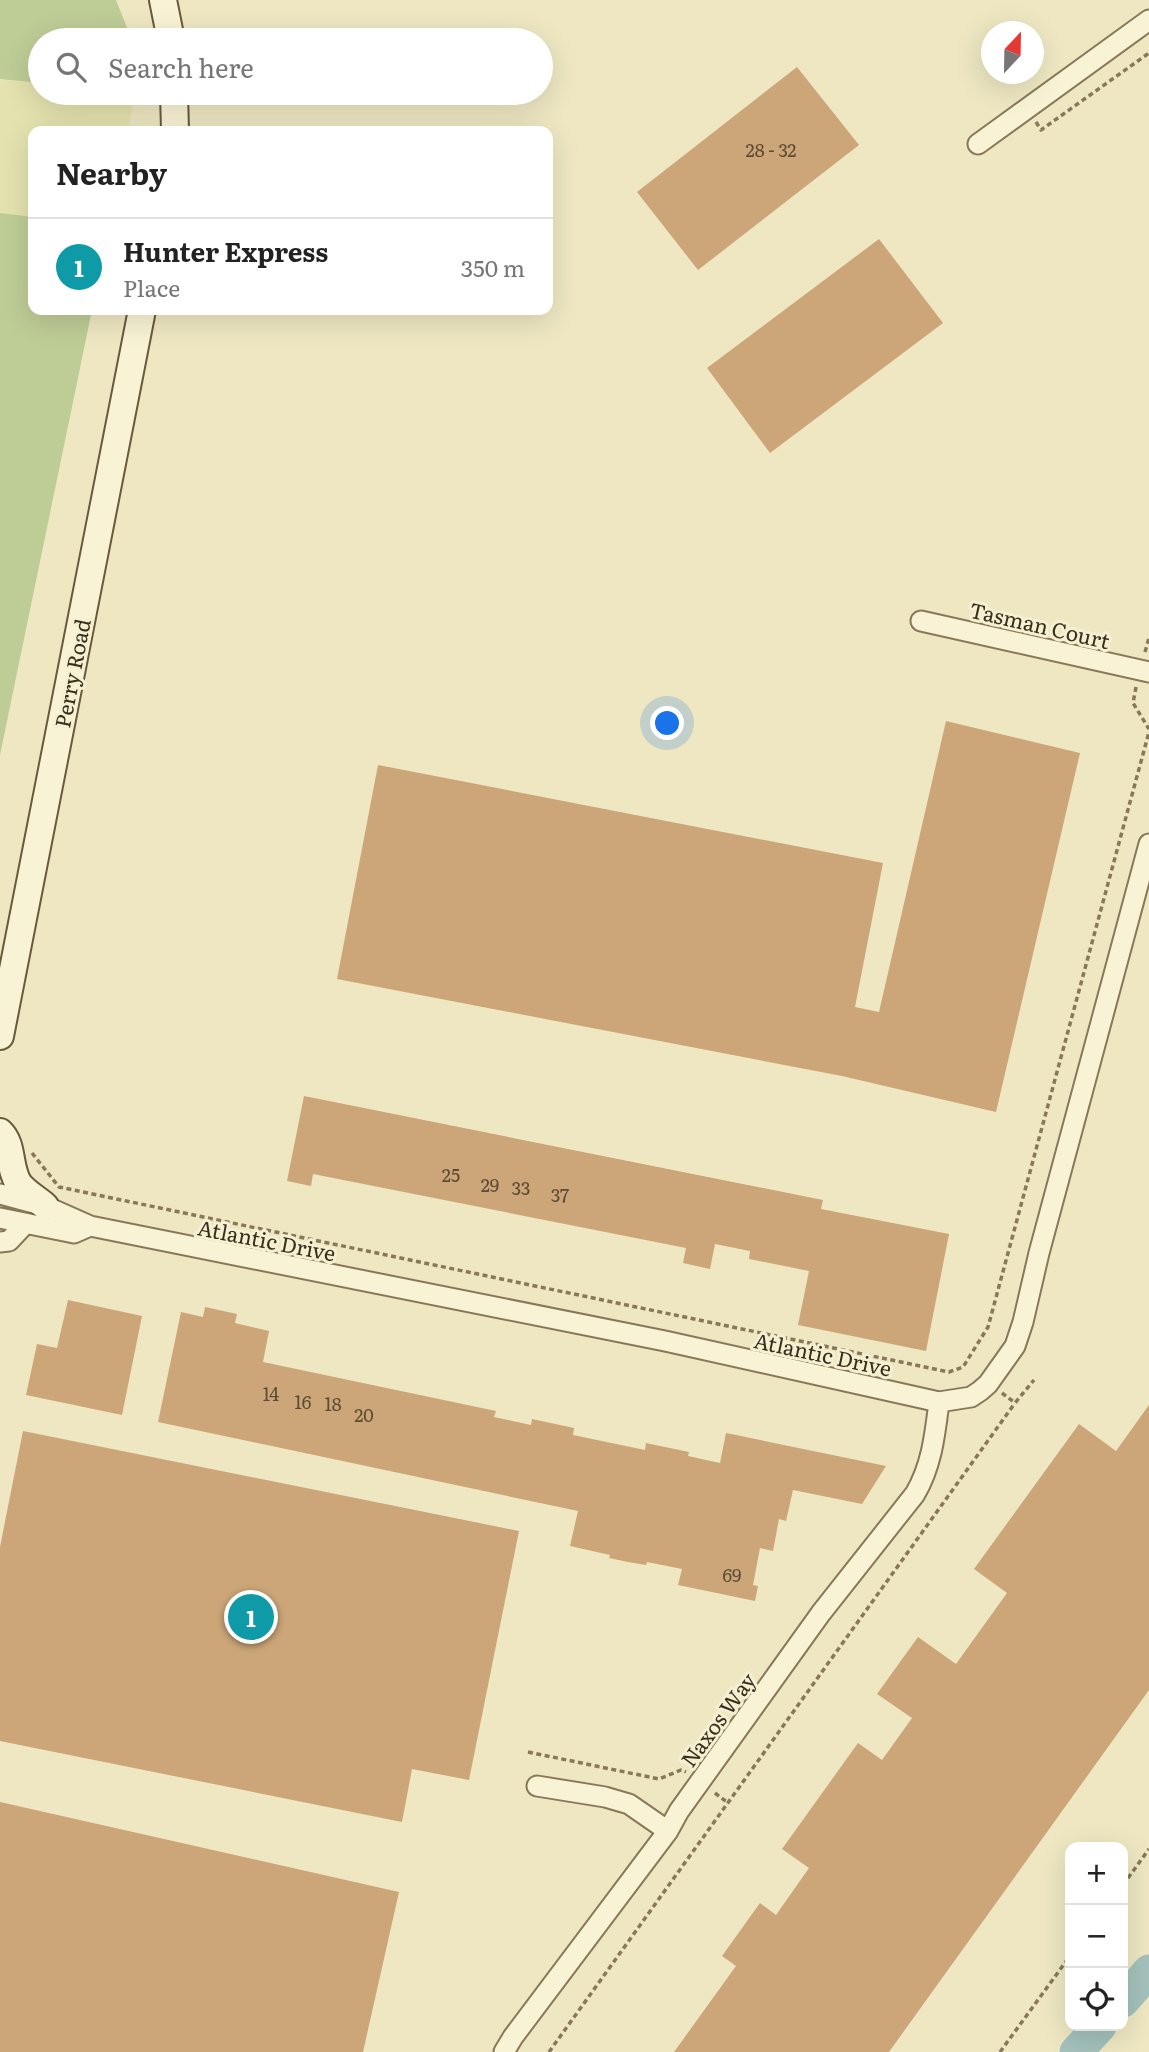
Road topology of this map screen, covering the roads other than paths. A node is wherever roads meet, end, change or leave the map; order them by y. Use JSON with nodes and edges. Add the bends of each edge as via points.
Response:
{"nodes":[{"id":1,"x":163,"y":0,"type":"edge"},
{"id":2,"x":1149,"y":20,"type":"edge"},
{"id":3,"x":169,"y":28,"type":"edge"},
{"id":4,"x":174,"y":105,"type":"edge"},
{"id":5,"x":175,"y":126,"type":"edge"},
{"id":6,"x":978,"y":144,"type":"dead end"},
{"id":7,"x":141,"y":315,"type":"edge"},
{"id":8,"x":921,"y":621,"type":"dead end"},
{"id":9,"x":1149,"y":672,"type":"edge"},
{"id":10,"x":1149,"y":844,"type":"edge"},
{"id":11,"x":0,"y":1036,"type":"edge"},
{"id":12,"x":0,"y":1132,"type":"edge"},
{"id":13,"x":0,"y":1194,"type":"edge"},
{"id":14,"x":45,"y":1206,"type":"junction"},
{"id":15,"x":0,"y":1218,"type":"edge"},
{"id":16,"x":25,"y":1224,"type":"junction"},
{"id":17,"x":90,"y":1226,"type":"junction"},
{"id":18,"x":0,"y":1242,"type":"edge"},
{"id":19,"x":939,"y":1402,"type":"junction"},
{"id":20,"x":537,"y":1786,"type":"dead end"},
{"id":21,"x":668,"y":1831,"type":"junction"},
{"id":22,"x":505,"y":2052,"type":"edge"}],
"edges":[{"from":1,"to":3,"type":"main road"},
{"from":2,"to":6,"type":"street"},
{"from":4,"to":5,"type":"main road"},
{"from":7,"to":11,"type":"main road","name":"Perry Road"},
{"from":8,"to":9,"type":"street","name":"Tasman Court"},
{"from":10,"to":19,"type":"street","name":"Atlantic Drive","via":[[1015,1346],[980,1391]]},
{"from":12,"to":14,"type":"main road","via":[[7,1139],[9,1160],[20,1185]]},
{"from":13,"to":14,"type":"street","name":"Atlantic Drive"},
{"from":14,"to":17,"type":"street","name":"Atlantic Drive"},
{"from":15,"to":16,"type":"street","name":"Atlantic Drive"},
{"from":16,"to":17,"type":"street","name":"Atlantic Drive","via":[[74,1233]]},
{"from":16,"to":18,"type":"street","via":[[9,1241]]},
{"from":17,"to":19,"type":"street","name":"Atlantic Drive","via":[[665,1341]]},
{"from":19,"to":21,"type":"street","name":"Naxos Way","via":[[926,1476],[915,1494],[821,1613]]},
{"from":20,"to":21,"type":"street","via":[[629,1804]]},
{"from":21,"to":22,"type":"street","name":"Naxos Way"}]}
